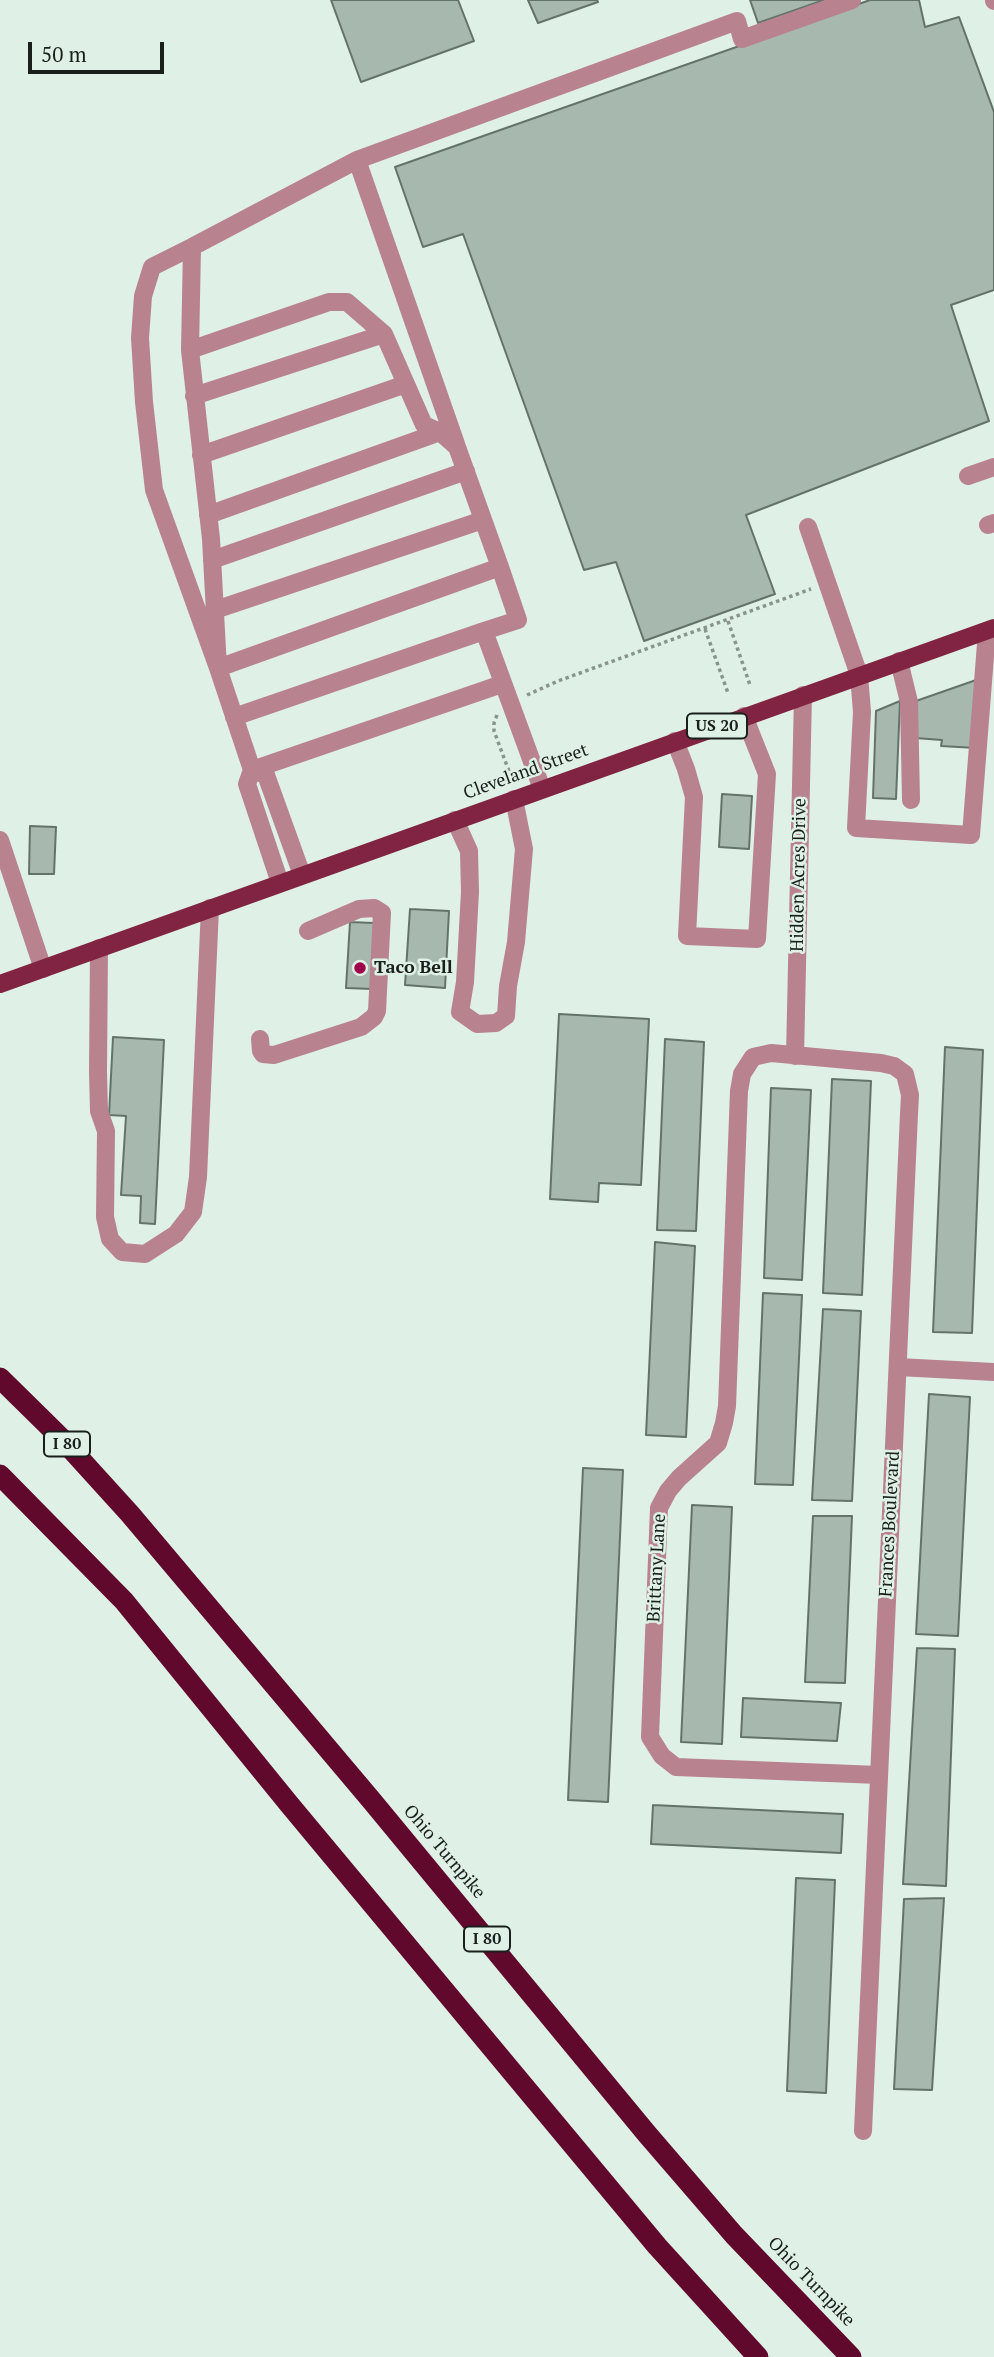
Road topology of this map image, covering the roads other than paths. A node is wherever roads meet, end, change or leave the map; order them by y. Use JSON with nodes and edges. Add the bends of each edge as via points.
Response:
{"nodes":[{"id":1,"x":852,"y":0,"type":"edge"},
{"id":2,"x":357,"y":160,"type":"junction"},
{"id":3,"x":192,"y":247,"type":"junction"},
{"id":4,"x":384,"y":334,"type":"junction"},
{"id":5,"x":190,"y":350,"type":"junction"},
{"id":6,"x":407,"y":384,"type":"junction"},
{"id":7,"x":194,"y":396,"type":"junction"},
{"id":8,"x":440,"y":432,"type":"junction"},
{"id":9,"x":457,"y":447,"type":"junction"},
{"id":10,"x":201,"y":455,"type":"junction"},
{"id":11,"x":994,"y":467,"type":"edge"},
{"id":12,"x":466,"y":471,"type":"junction"},
{"id":13,"x":968,"y":476,"type":"dead end"},
{"id":14,"x":208,"y":515,"type":"junction"},
{"id":15,"x":483,"y":520,"type":"junction"},
{"id":16,"x":808,"y":527,"type":"dead end"},
{"id":17,"x":212,"y":560,"type":"junction"},
{"id":18,"x":500,"y":567,"type":"junction"},
{"id":19,"x":215,"y":610,"type":"junction"},
{"id":20,"x":990,"y":630,"type":"edge"},
{"id":21,"x":484,"y":631,"type":"junction"},
{"id":22,"x":899,"y":661,"type":"junction"},
{"id":23,"x":218,"y":668,"type":"junction"},
{"id":24,"x":859,"y":675,"type":"junction"},
{"id":25,"x":502,"y":684,"type":"junction"},
{"id":26,"x":803,"y":695,"type":"junction"},
{"id":27,"x":744,"y":716,"type":"junction"},
{"id":28,"x":234,"y":718,"type":"junction"},
{"id":29,"x":675,"y":741,"type":"junction"},
{"id":30,"x":252,"y":770,"type":"junction"},
{"id":31,"x":542,"y":789,"type":"junction"},
{"id":32,"x":514,"y":799,"type":"junction"},
{"id":33,"x":911,"y":800,"type":"dead end"},
{"id":34,"x":455,"y":820,"type":"junction"},
{"id":35,"x":0,"y":840,"type":"edge"},
{"id":36,"x":302,"y":875,"type":"junction"},
{"id":37,"x":280,"y":883,"type":"junction"},
{"id":38,"x":210,"y":908,"type":"junction"},
{"id":39,"x":308,"y":931,"type":"dead end"},
{"id":40,"x":99,"y":948,"type":"junction"},
{"id":41,"x":43,"y":969,"type":"junction"},
{"id":42,"x":0,"y":984,"type":"edge"},
{"id":43,"x":260,"y":1039,"type":"dead end"},
{"id":44,"x":795,"y":1056,"type":"junction"},
{"id":45,"x":753,"y":1057,"type":"joint"},
{"id":46,"x":898,"y":1367,"type":"junction"},
{"id":47,"x":994,"y":1372,"type":"edge"},
{"id":48,"x":0,"y":1378,"type":"edge"},
{"id":49,"x":0,"y":1475,"type":"edge"},
{"id":50,"x":879,"y":1775,"type":"junction"},
{"id":51,"x":863,"y":2131,"type":"dead end"},
{"id":52,"x":758,"y":2357,"type":"edge"},
{"id":53,"x":851,"y":2357,"type":"edge"}],
"edges":[{"from":1,"to":2,"type":"street","via":[[742,39],[737,21]]},
{"from":2,"to":3,"type":"street"},
{"from":2,"to":9,"type":"street"},
{"from":3,"to":5,"type":"street"},
{"from":3,"to":23,"type":"street","via":[[152,267],[142,296],[140,338],[154,490]]},
{"from":4,"to":5,"type":"street","via":[[347,302],[329,303]]},
{"from":4,"to":6,"type":"street"},
{"from":4,"to":7,"type":"street"},
{"from":5,"to":7,"type":"street"},
{"from":6,"to":8,"type":"street","via":[[424,425]]},
{"from":6,"to":10,"type":"street"},
{"from":7,"to":10,"type":"street"},
{"from":8,"to":9,"type":"street"},
{"from":8,"to":14,"type":"street"},
{"from":9,"to":12,"type":"street"},
{"from":10,"to":14,"type":"street"},
{"from":11,"to":13,"type":"street"},
{"from":12,"to":15,"type":"street"},
{"from":12,"to":17,"type":"street"},
{"from":14,"to":17,"type":"street"},
{"from":15,"to":18,"type":"street"},
{"from":15,"to":19,"type":"street"},
{"from":16,"to":24,"type":"street"},
{"from":17,"to":19,"type":"street"},
{"from":18,"to":21,"type":"street","via":[[517,620]]},
{"from":18,"to":23,"type":"street"},
{"from":19,"to":23,"type":"street"},
{"from":20,"to":22,"type":"main road","name":"Cleveland Street","number":"US 20"},
{"from":20,"to":24,"type":"street","via":[[971,835],[856,828],[862,712]]},
{"from":21,"to":25,"type":"street"},
{"from":21,"to":28,"type":"street"},
{"from":22,"to":24,"type":"main road","name":"Cleveland Street","number":"US 20"},
{"from":22,"to":33,"type":"street","via":[[909,702]]},
{"from":23,"to":28,"type":"street"},
{"from":24,"to":26,"type":"main road","name":"Cleveland Street","number":"US 20"},
{"from":25,"to":30,"type":"street"},
{"from":25,"to":31,"type":"street"},
{"from":26,"to":27,"type":"main road","name":"Cleveland Street","number":"US 20"},
{"from":26,"to":44,"type":"street","name":"Hidden Acres Drive"},
{"from":27,"to":29,"type":"main road","name":"Cleveland Street","number":"US 20"},
{"from":27,"to":29,"type":"street","via":[[767,774],[757,939],[687,936],[694,797]]},
{"from":28,"to":30,"type":"street"},
{"from":29,"to":31,"type":"main road","name":"Cleveland Street","number":"US 20"},
{"from":30,"to":36,"type":"street","via":[[265,775]]},
{"from":30,"to":37,"type":"street","via":[[247,784]]},
{"from":31,"to":32,"type":"main road","name":"Cleveland Street","number":"US 20"},
{"from":32,"to":34,"type":"main road","name":"Cleveland Street","number":"US 20"},
{"from":32,"to":34,"type":"street","via":[[524,849],[506,1016],[496,1023],[477,1024],[460,1012],[469,851]]},
{"from":34,"to":36,"type":"main road","name":"Cleveland Street","number":"US 20"},
{"from":35,"to":41,"type":"street"},
{"from":36,"to":37,"type":"main road","name":"Cleveland Street","number":"US 20"},
{"from":37,"to":38,"type":"main road","name":"Cleveland Street","number":"US 20"},
{"from":38,"to":40,"type":"main road","name":"Cleveland Street","number":"US 20"},
{"from":38,"to":40,"type":"street","via":[[193,1212],[176,1234],[145,1254],[122,1252],[110,1239],[105,1217],[106,1131],[99,1111],[98,1072]]},
{"from":39,"to":43,"type":"street","via":[[359,909],[374,908],[382,913],[377,1011],[361,1027],[274,1055],[263,1054]]},
{"from":40,"to":41,"type":"main road","name":"Cleveland Street","number":"US 20"},
{"from":41,"to":42,"type":"main road","number":"US 20"},
{"from":44,"to":45,"type":"street","name":"Frances Boulevard","via":[[771,1053]]},
{"from":44,"to":46,"type":"street","name":"Frances Boulevard","via":[[894,1066],[909,1083]]},
{"from":45,"to":50,"type":"street","name":"Brittany Lane","via":[[742,1074],[739,1091],[727,1406],[718,1443],[680,1478],[659,1508],[650,1737],[676,1767]]},
{"from":46,"to":47,"type":"street"},
{"from":46,"to":50,"type":"street","name":"Frances Boulevard"},
{"from":48,"to":53,"type":"highway","name":"Ohio Turnpike","number":"I 80","via":[[130,1514],[647,2134],[734,2235]]},
{"from":49,"to":52,"type":"highway","via":[[124,1601],[657,2246]]},
{"from":50,"to":51,"type":"street","name":"Frances Boulevard"}]}
